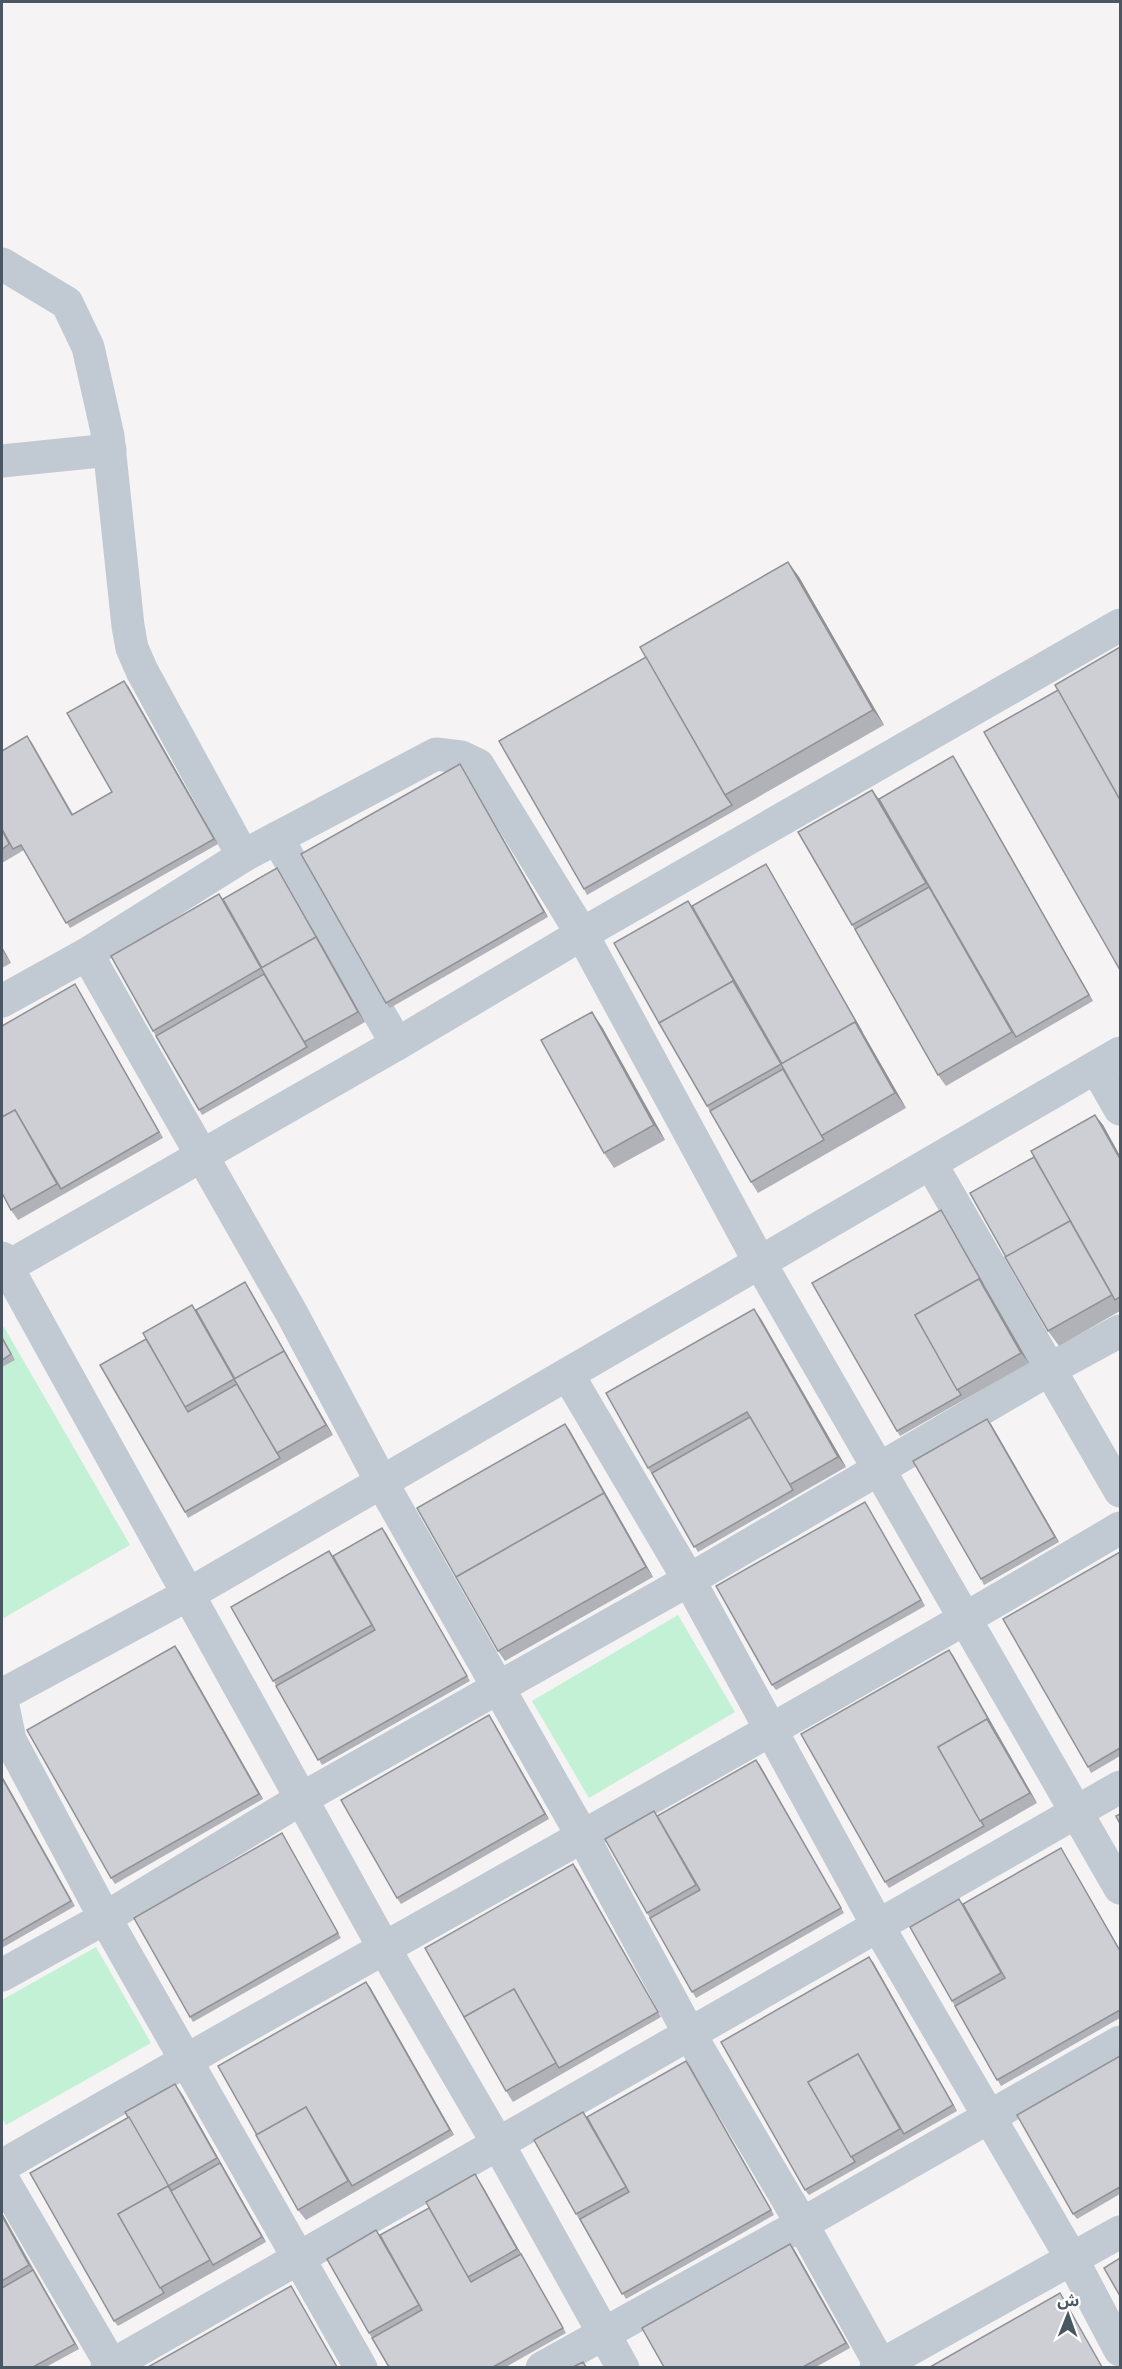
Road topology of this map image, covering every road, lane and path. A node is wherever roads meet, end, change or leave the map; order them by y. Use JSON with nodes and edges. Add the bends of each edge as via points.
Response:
{"nodes":[{"id":1,"x":2,"y":264,"type":"edge"},
{"id":2,"x":110,"y":450,"type":"junction"},
{"id":3,"x":2,"y":461,"type":"edge"},
{"id":4,"x":1120,"y":625,"type":"edge"},
{"id":5,"x":278,"y":838,"type":"junction"},
{"id":6,"x":243,"y":856,"type":"junction"},
{"id":7,"x":582,"y":934,"type":"junction"},
{"id":8,"x":87,"y":954,"type":"junction"},
{"id":9,"x":2,"y":1001,"type":"edge"},
{"id":10,"x":397,"y":1044,"type":"junction"},
{"id":11,"x":1108,"y":1060,"type":"edge"},
{"id":12,"x":1120,"y":1109,"type":"edge"},
{"id":13,"x":203,"y":1156,"type":"junction"},
{"id":14,"x":931,"y":1164,"type":"junction"},
{"id":15,"x":760,"y":1263,"type":"junction"},
{"id":16,"x":3,"y":1265,"type":"edge"},
{"id":17,"x":1120,"y":1331,"type":"edge"},
{"id":18,"x":1050,"y":1370,"type":"junction"},
{"id":19,"x":568,"y":1375,"type":"junction"},
{"id":20,"x":880,"y":1468,"type":"junction"},
{"id":21,"x":382,"y":1483,"type":"junction"},
{"id":22,"x":1120,"y":1491,"type":"edge"},
{"id":23,"x":1120,"y":1528,"type":"edge"},
{"id":24,"x":689,"y":1580,"type":"junction"},
{"id":25,"x":189,"y":1594,"type":"junction"},
{"id":26,"x":966,"y":1619,"type":"junction"},
{"id":27,"x":499,"y":1688,"type":"junction"},
{"id":28,"x":2,"y":1695,"type":"edge"},
{"id":29,"x":2,"y":1701,"type":"edge"},
{"id":30,"x":770,"y":1730,"type":"junction"},
{"id":31,"x":1120,"y":1786,"type":"edge"},
{"id":32,"x":301,"y":1799,"type":"junction"},
{"id":33,"x":1076,"y":1812,"type":"junction"},
{"id":34,"x":583,"y":1837,"type":"junction"},
{"id":35,"x":1120,"y":1888,"type":"edge"},
{"id":36,"x":105,"y":1918,"type":"junction"},
{"id":37,"x":879,"y":1926,"type":"junction"},
{"id":38,"x":384,"y":1948,"type":"junction"},
{"id":39,"x":2,"y":1975,"type":"edge"},
{"id":40,"x":689,"y":2033,"type":"junction"},
{"id":41,"x":1120,"y":2042,"type":"edge"},
{"id":42,"x":185,"y":2060,"type":"junction"},
{"id":43,"x":990,"y":2117,"type":"junction"},
{"id":44,"x":497,"y":2142,"type":"junction"},
{"id":45,"x":2,"y":2166,"type":"edge"},
{"id":46,"x":2,"y":2178,"type":"edge"},
{"id":47,"x":802,"y":2224,"type":"junction"},
{"id":48,"x":1120,"y":2232,"type":"edge"},
{"id":49,"x":297,"y":2257,"type":"junction"},
{"id":50,"x":1072,"y":2259,"type":"junction"},
{"id":51,"x":604,"y":2332,"type":"junction"},
{"id":52,"x":1120,"y":2350,"type":"edge"},
{"id":53,"x":110,"y":2367,"type":"edge"},
{"id":54,"x":360,"y":2367,"type":"edge"},
{"id":55,"x":542,"y":2367,"type":"edge"},
{"id":56,"x":624,"y":2367,"type":"edge"},
{"id":57,"x":880,"y":2367,"type":"edge"}],
"edges":[{"from":1,"to":2,"type":"street","via":[[67,303],[88,347]]},
{"from":2,"to":3,"type":"street"},
{"from":2,"to":6,"type":"street","via":[[132,648]]},
{"from":4,"to":7,"type":"street"},
{"from":5,"to":6,"type":"street"},
{"from":5,"to":7,"type":"street","via":[[436,754],[461,758],[478,765]]},
{"from":5,"to":10,"type":"street"},
{"from":6,"to":8,"type":"street"},
{"from":7,"to":10,"type":"street"},
{"from":7,"to":15,"type":"street"},
{"from":8,"to":9,"type":"street"},
{"from":8,"to":13,"type":"street"},
{"from":10,"to":13,"type":"street"},
{"from":11,"to":12,"type":"street"},
{"from":11,"to":14,"type":"street"},
{"from":13,"to":16,"type":"street"},
{"from":13,"to":21,"type":"street"},
{"from":14,"to":15,"type":"street"},
{"from":14,"to":18,"type":"street"},
{"from":15,"to":19,"type":"street"},
{"from":15,"to":20,"type":"street"},
{"from":16,"to":25,"type":"street"},
{"from":17,"to":18,"type":"street"},
{"from":18,"to":20,"type":"street"},
{"from":18,"to":22,"type":"street"},
{"from":19,"to":21,"type":"street"},
{"from":19,"to":24,"type":"street"},
{"from":20,"to":24,"type":"street"},
{"from":20,"to":26,"type":"street"},
{"from":21,"to":25,"type":"street"},
{"from":21,"to":27,"type":"street"},
{"from":23,"to":26,"type":"street"},
{"from":24,"to":27,"type":"street"},
{"from":24,"to":30,"type":"street"},
{"from":25,"to":28,"type":"street"},
{"from":25,"to":32,"type":"street"},
{"from":26,"to":30,"type":"street"},
{"from":26,"to":33,"type":"street"},
{"from":27,"to":32,"type":"street"},
{"from":27,"to":34,"type":"street"},
{"from":29,"to":36,"type":"street","via":[[10,1740]]},
{"from":30,"to":34,"type":"street"},
{"from":30,"to":37,"type":"street"},
{"from":31,"to":33,"type":"street"},
{"from":32,"to":36,"type":"street"},
{"from":32,"to":38,"type":"street"},
{"from":33,"to":35,"type":"street"},
{"from":33,"to":37,"type":"street"},
{"from":34,"to":38,"type":"street"},
{"from":34,"to":40,"type":"street"},
{"from":36,"to":39,"type":"street"},
{"from":36,"to":42,"type":"street"},
{"from":37,"to":40,"type":"street"},
{"from":37,"to":43,"type":"street"},
{"from":38,"to":42,"type":"street"},
{"from":38,"to":44,"type":"street"},
{"from":40,"to":44,"type":"street"},
{"from":40,"to":47,"type":"street"},
{"from":41,"to":43,"type":"street"},
{"from":42,"to":45,"type":"street"},
{"from":42,"to":49,"type":"street"},
{"from":43,"to":47,"type":"street"},
{"from":43,"to":50,"type":"street"},
{"from":44,"to":49,"type":"street"},
{"from":44,"to":51,"type":"street"},
{"from":46,"to":53,"type":"street"},
{"from":47,"to":51,"type":"street"},
{"from":47,"to":57,"type":"street"},
{"from":48,"to":50,"type":"street"},
{"from":49,"to":53,"type":"street"},
{"from":49,"to":54,"type":"street"},
{"from":50,"to":52,"type":"street"},
{"from":50,"to":57,"type":"street"},
{"from":51,"to":55,"type":"street"},
{"from":51,"to":56,"type":"street"}]}
